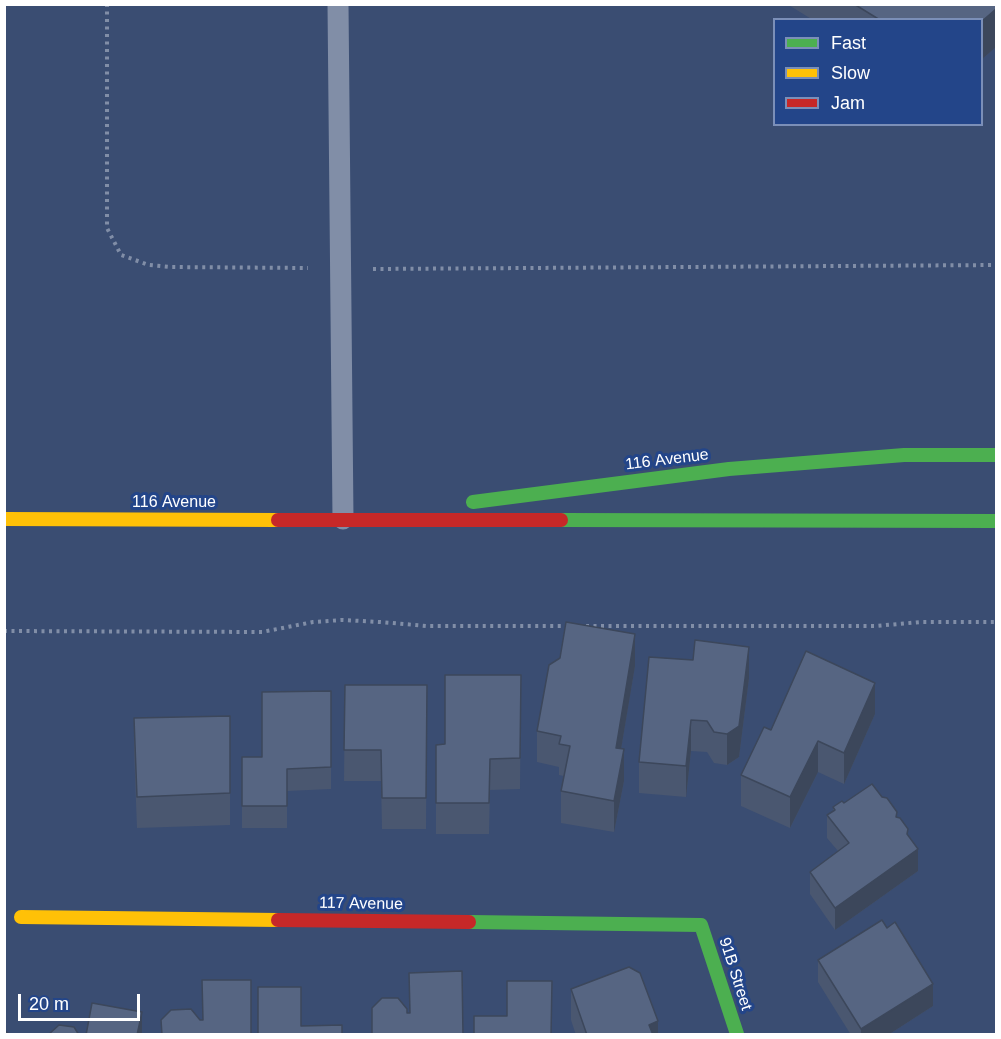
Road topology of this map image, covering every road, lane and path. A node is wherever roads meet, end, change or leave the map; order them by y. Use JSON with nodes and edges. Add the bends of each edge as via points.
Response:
{"nodes":[{"id":1,"x":108,"y":4,"type":"edge"},
{"id":2,"x":338,"y":4,"type":"edge"},
{"id":3,"x":996,"y":265,"type":"edge"},
{"id":4,"x":340,"y":269,"type":"junction"},
{"id":5,"x":996,"y":455,"type":"edge"},
{"id":6,"x":460,"y":504,"type":"dead end"},
{"id":7,"x":437,"y":507,"type":"dead end"},
{"id":8,"x":4,"y":519,"type":"edge"},
{"id":9,"x":343,"y":519,"type":"junction"},
{"id":10,"x":996,"y":521,"type":"edge"},
{"id":11,"x":996,"y":622,"type":"edge"},
{"id":12,"x":4,"y":631,"type":"edge"},
{"id":13,"x":21,"y":917,"type":"dead end"},
{"id":14,"x":701,"y":925,"type":"joint"},
{"id":15,"x":737,"y":1035,"type":"edge"}],
"edges":[{"from":1,"to":4,"type":"path","via":[[108,228],[121,255],[149,265],[170,267]]},
{"from":2,"to":4,"type":"lane"},
{"from":3,"to":4,"type":"path"},
{"from":4,"to":9,"type":"lane"},
{"from":5,"to":6,"type":"main road","name":"116 Avenue","via":[[904,455],[729,469]]},
{"from":7,"to":9,"type":"main road","name":"116 Avenue"},
{"from":8,"to":9,"type":"main road","name":"116 Avenue"},
{"from":9,"to":10,"type":"main road","name":"116 Avenue"},
{"from":11,"to":12,"type":"path","via":[[921,622],[876,627],[427,626],[342,620],[261,632]]},
{"from":13,"to":14,"type":"main road","name":"117 Avenue"},
{"from":14,"to":15,"type":"main road","name":"91B Street"}]}
